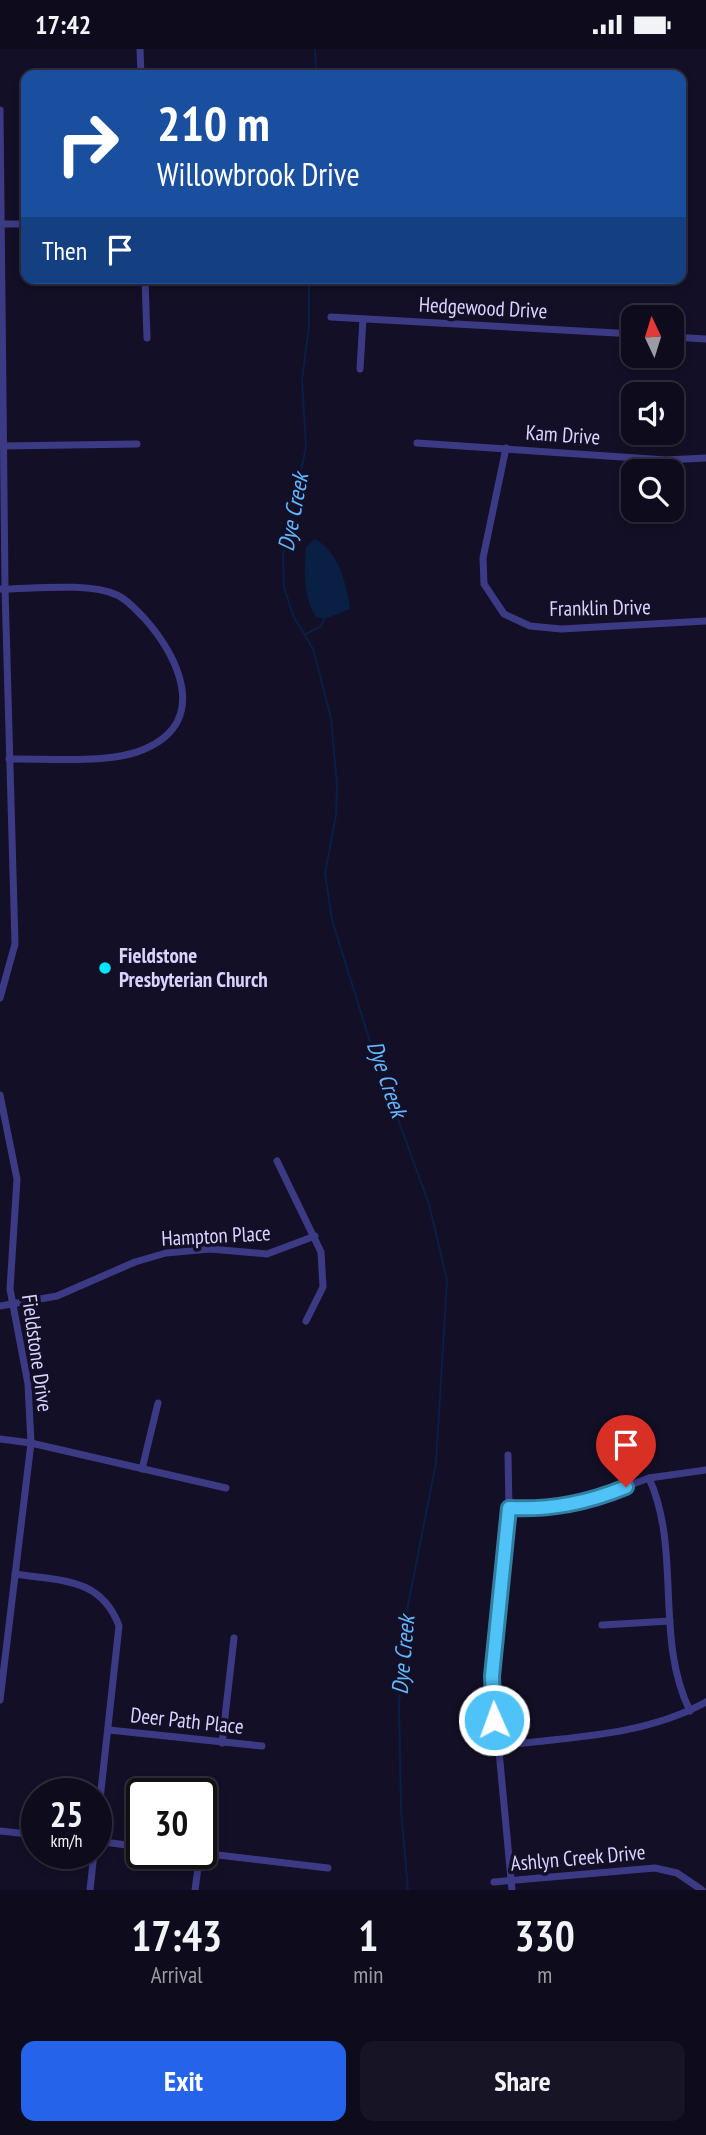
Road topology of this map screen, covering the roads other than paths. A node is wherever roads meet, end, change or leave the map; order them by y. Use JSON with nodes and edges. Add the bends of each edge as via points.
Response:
{"nodes":[{"id":1,"x":140,"y":49,"type":"edge"},
{"id":2,"x":141,"y":70,"type":"edge"},
{"id":3,"x":0,"y":110,"type":"edge"},
{"id":4,"x":1,"y":224,"type":"edge"},
{"id":5,"x":21,"y":224,"type":"edge"},
{"id":6,"x":145,"y":284,"type":"edge"},
{"id":7,"x":331,"y":317,"type":"dead end"},
{"id":8,"x":363,"y":319,"type":"junction"},
{"id":9,"x":621,"y":333,"type":"edge"},
{"id":10,"x":684,"y":337,"type":"edge"},
{"id":11,"x":147,"y":338,"type":"dead end"},
{"id":12,"x":706,"y":338,"type":"edge"},
{"id":13,"x":360,"y":369,"type":"dead end"},
{"id":14,"x":417,"y":443,"type":"dead end"},
{"id":15,"x":137,"y":444,"type":"dead end"},
{"id":16,"x":4,"y":446,"type":"junction"},
{"id":17,"x":506,"y":448,"type":"junction"},
{"id":18,"x":706,"y":458,"type":"edge"},
{"id":19,"x":2,"y":589,"type":"edge"},
{"id":20,"x":706,"y":621,"type":"edge"},
{"id":21,"x":9,"y":759,"type":"junction"},
{"id":22,"x":0,"y":998,"type":"edge"},
{"id":23,"x":0,"y":1095,"type":"edge"},
{"id":24,"x":278,"y":1161,"type":"dead end"},
{"id":25,"x":315,"y":1236,"type":"junction"},
{"id":26,"x":12,"y":1304,"type":"junction"},
{"id":27,"x":0,"y":1306,"type":"edge"},
{"id":28,"x":306,"y":1321,"type":"dead end"},
{"id":29,"x":158,"y":1403,"type":"dead end"},
{"id":30,"x":0,"y":1439,"type":"edge"},
{"id":31,"x":31,"y":1443,"type":"junction"},
{"id":32,"x":508,"y":1455,"type":"dead end"},
{"id":33,"x":142,"y":1469,"type":"junction"},
{"id":34,"x":706,"y":1469,"type":"edge"},
{"id":35,"x":649,"y":1478,"type":"junction"},
{"id":36,"x":226,"y":1488,"type":"dead end"},
{"id":37,"x":509,"y":1508,"type":"junction"},
{"id":38,"x":15,"y":1574,"type":"junction"},
{"id":39,"x":670,"y":1621,"type":"junction"},
{"id":40,"x":602,"y":1625,"type":"dead end"},
{"id":41,"x":234,"y":1639,"type":"dead end"},
{"id":42,"x":0,"y":1700,"type":"edge"},
{"id":43,"x":706,"y":1702,"type":"edge"},
{"id":44,"x":690,"y":1711,"type":"junction"},
{"id":45,"x":109,"y":1730,"type":"junction"},
{"id":46,"x":222,"y":1743,"type":"junction"},
{"id":47,"x":262,"y":1746,"type":"dead end"},
{"id":48,"x":497,"y":1746,"type":"junction"},
{"id":49,"x":103,"y":1778,"type":"edge"},
{"id":50,"x":0,"y":1831,"type":"edge"},
{"id":51,"x":21,"y":1833,"type":"edge"},
{"id":52,"x":217,"y":1855,"type":"edge"},
{"id":53,"x":328,"y":1868,"type":"dead end"},
{"id":54,"x":92,"y":1869,"type":"edge"},
{"id":55,"x":198,"y":1869,"type":"edge"},
{"id":56,"x":511,"y":1880,"type":"junction"},
{"id":57,"x":494,"y":1882,"type":"dead end"},
{"id":58,"x":90,"y":1890,"type":"edge"},
{"id":59,"x":195,"y":1890,"type":"edge"},
{"id":60,"x":512,"y":1890,"type":"edge"},
{"id":61,"x":702,"y":1890,"type":"edge"}],
"edges":[{"from":1,"to":2,"type":"street"},
{"from":3,"to":4,"type":"street"},
{"from":4,"to":5,"type":"street"},
{"from":4,"to":16,"type":"street"},
{"from":6,"to":11,"type":"street"},
{"from":7,"to":8,"type":"street","name":"Hedgewood Drive"},
{"from":8,"to":9,"type":"street","name":"Hedgewood Drive"},
{"from":8,"to":13,"type":"street"},
{"from":10,"to":12,"type":"street"},
{"from":14,"to":17,"type":"street","name":"Kam Drive"},
{"from":15,"to":16,"type":"street"},
{"from":16,"to":19,"type":"street"},
{"from":17,"to":18,"type":"street","name":"Kam Drive","via":[[666,460]]},
{"from":17,"to":20,"type":"street","name":"Franklin Drive","via":[[483,558],[484,584],[504,614],[530,627],[561,629]]},
{"from":19,"to":21,"type":"street"},
{"from":19,"to":21,"type":"street","via":[[95,589],[121,596],[170,650],[183,692],[181,713],[173,729],[145,749],[110,757]]},
{"from":21,"to":22,"type":"street","via":[[15,944]]},
{"from":23,"to":26,"type":"street","name":"Fieldstone Drive","via":[[17,1179],[10,1263]]},
{"from":24,"to":25,"type":"street"},
{"from":25,"to":26,"type":"street","name":"Hampton Place","via":[[267,1254],[210,1249],[166,1253],[57,1296]]},
{"from":25,"to":28,"type":"street","via":[[323,1261],[323,1287]]},
{"from":26,"to":27,"type":"street","name":"Hampton Place"},
{"from":26,"to":31,"type":"street","name":"Fieldstone Drive","via":[[28,1384]]},
{"from":29,"to":33,"type":"street"},
{"from":30,"to":31,"type":"street"},
{"from":31,"to":33,"type":"street"},
{"from":31,"to":38,"type":"street","name":"Fieldstone Drive"},
{"from":32,"to":37,"type":"street"},
{"from":33,"to":36,"type":"street"},
{"from":34,"to":35,"type":"street"},
{"from":35,"to":37,"type":"street","via":[[579,1504]]},
{"from":35,"to":39,"type":"street","via":[[664,1527]]},
{"from":37,"to":48,"type":"street","via":[[492,1676]]},
{"from":38,"to":42,"type":"street","name":"Fieldstone Drive"},
{"from":38,"to":45,"type":"street","via":[[89,1588],[113,1611],[119,1643]]},
{"from":39,"to":40,"type":"street"},
{"from":39,"to":44,"type":"street","via":[[675,1677]]},
{"from":41,"to":46,"type":"street"},
{"from":43,"to":44,"type":"street"},
{"from":44,"to":48,"type":"street","via":[[641,1729]]},
{"from":45,"to":46,"type":"street","name":"Deer Path Place"},
{"from":45,"to":49,"type":"street"},
{"from":46,"to":47,"type":"street","name":"Deer Path Place"},
{"from":48,"to":56,"type":"street"},
{"from":50,"to":51,"type":"street"},
{"from":52,"to":53,"type":"street"},
{"from":54,"to":58,"type":"street"},
{"from":55,"to":59,"type":"street"},
{"from":56,"to":57,"type":"street","name":"Ashlyn Creek Drive"},
{"from":56,"to":60,"type":"street"},
{"from":56,"to":61,"type":"street","name":"Ashlyn Creek Drive","via":[[655,1868],[677,1873]]}]}
